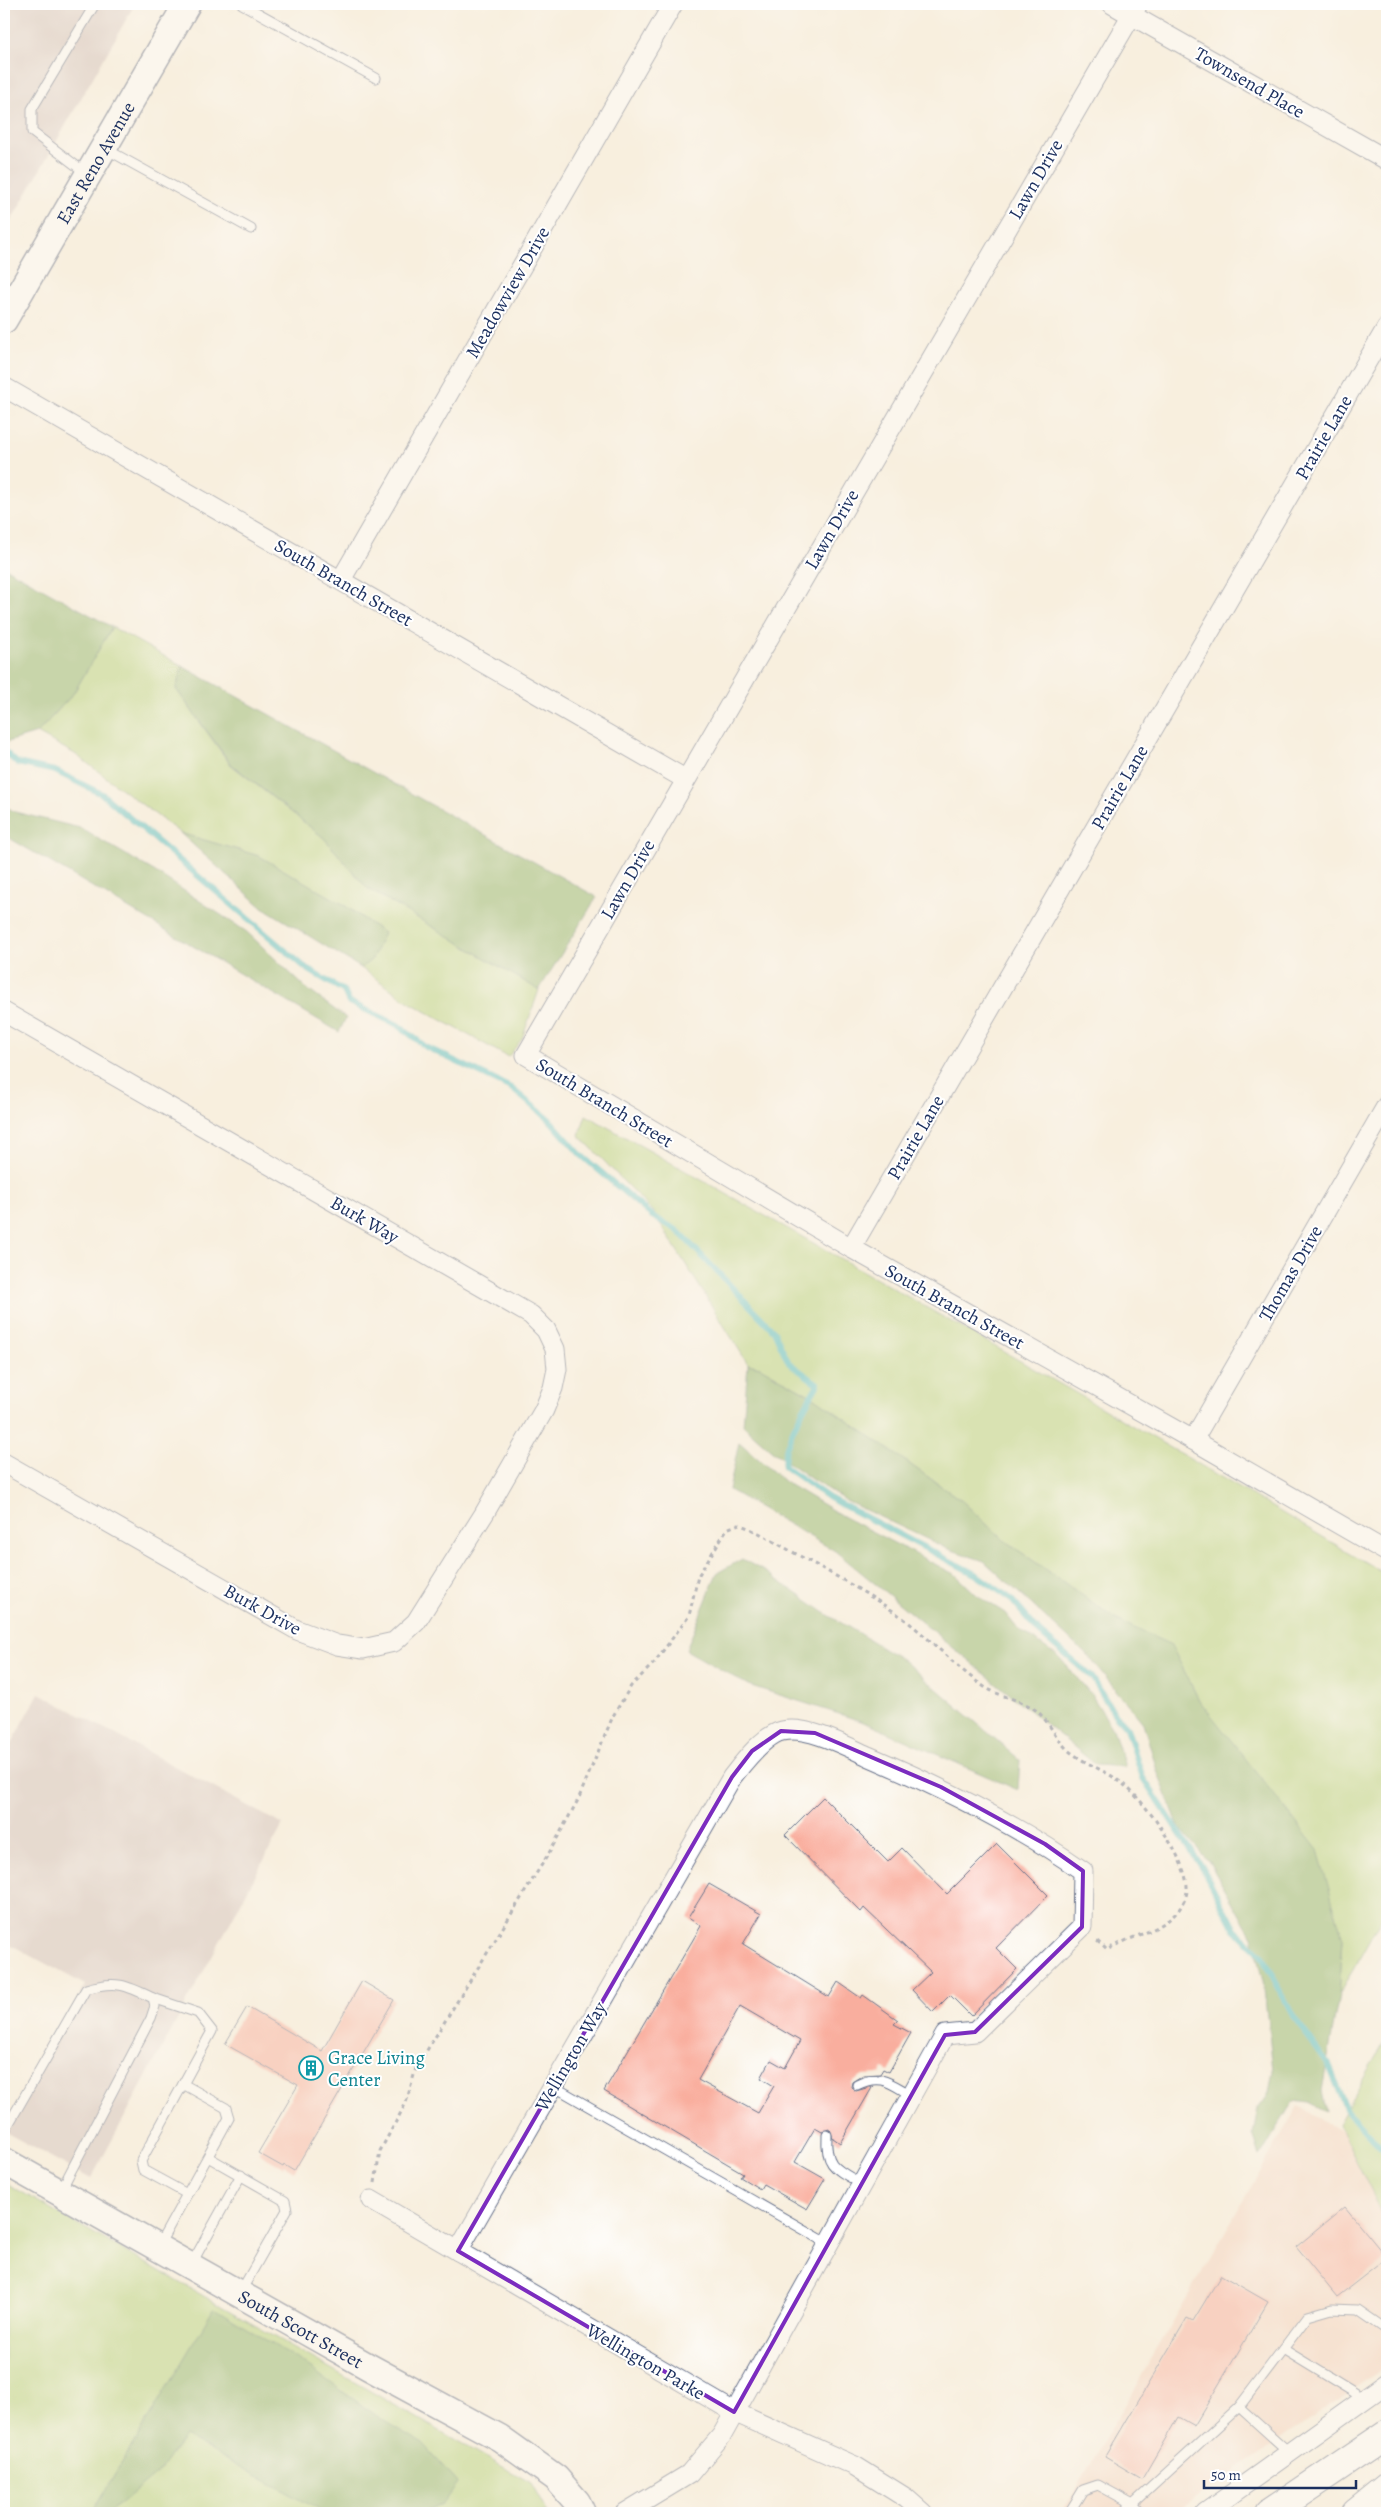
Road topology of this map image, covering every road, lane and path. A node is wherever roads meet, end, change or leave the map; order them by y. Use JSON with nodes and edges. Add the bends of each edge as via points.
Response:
{"nodes":[{"id":1,"x":95,"y":4,"type":"edge"},
{"id":2,"x":187,"y":4,"type":"edge"},
{"id":3,"x":242,"y":4,"type":"edge"},
{"id":4,"x":673,"y":4,"type":"edge"},
{"id":5,"x":1112,"y":4,"type":"edge"},
{"id":6,"x":1135,"y":9,"type":"edge"},
{"id":7,"x":376,"y":78,"type":"dead end"},
{"id":8,"x":104,"y":147,"type":"junction"},
{"id":9,"x":1387,"y":160,"type":"edge"},
{"id":10,"x":88,"y":174,"type":"junction"},
{"id":11,"x":251,"y":229,"type":"dead end"},
{"id":12,"x":4,"y":320,"type":"edge"},
{"id":13,"x":1387,"y":327,"type":"edge"},
{"id":14,"x":4,"y":387,"type":"edge"},
{"id":15,"x":341,"y":580,"type":"junction"},
{"id":16,"x":685,"y":779,"type":"junction"},
{"id":17,"x":4,"y":1012,"type":"edge"},
{"id":18,"x":526,"y":1055,"type":"joint"},
{"id":19,"x":1387,"y":1106,"type":"edge"},
{"id":20,"x":851,"y":1248,"type":"junction"},
{"id":21,"x":1193,"y":1440,"type":"junction"},
{"id":22,"x":4,"y":1463,"type":"edge"},
{"id":23,"x":484,"y":1514,"type":"joint"},
{"id":24,"x":1387,"y":1552,"type":"edge"},
{"id":25,"x":1082,"y":1927,"type":"junction"},
{"id":26,"x":153,"y":1998,"type":"junction"},
{"id":27,"x":183,"y":2084,"type":"junction"},
{"id":28,"x":857,"y":2084,"type":"dead end"},
{"id":29,"x":552,"y":2086,"type":"junction"},
{"id":30,"x":911,"y":2095,"type":"junction"},
{"id":31,"x":4,"y":2132,"type":"edge"},
{"id":32,"x":827,"y":2135,"type":"dead end"},
{"id":33,"x":208,"y":2157,"type":"junction"},
{"id":34,"x":4,"y":2161,"type":"edge"},
{"id":35,"x":241,"y":2175,"type":"junction"},
{"id":36,"x":862,"y":2184,"type":"junction"},
{"id":37,"x":60,"y":2192,"type":"junction"},
{"id":38,"x":187,"y":2194,"type":"junction"},
{"id":39,"x":371,"y":2200,"type":"joint"},
{"id":40,"x":829,"y":2244,"type":"junction"},
{"id":41,"x":157,"y":2247,"type":"junction"},
{"id":42,"x":458,"y":2251,"type":"junction"},
{"id":43,"x":190,"y":2265,"type":"junction"},
{"id":44,"x":240,"y":2293,"type":"junction"},
{"id":45,"x":1387,"y":2330,"type":"edge"},
{"id":46,"x":1283,"y":2349,"type":"junction"},
{"id":47,"x":1387,"y":2384,"type":"edge"},
{"id":48,"x":1366,"y":2399,"type":"junction"},
{"id":49,"x":1238,"y":2407,"type":"junction"},
{"id":50,"x":734,"y":2412,"type":"junction"},
{"id":51,"x":1387,"y":2434,"type":"edge"},
{"id":52,"x":1290,"y":2453,"type":"junction"},
{"id":53,"x":1387,"y":2488,"type":"edge"},
{"id":54,"x":1133,"y":2504,"type":"junction"},
{"id":55,"x":582,"y":2513,"type":"edge"},
{"id":56,"x":625,"y":2513,"type":"edge"},
{"id":57,"x":923,"y":2513,"type":"edge"},
{"id":58,"x":1070,"y":2513,"type":"edge"},
{"id":59,"x":1124,"y":2513,"type":"edge"},
{"id":60,"x":1141,"y":2513,"type":"edge"},
{"id":61,"x":1205,"y":2513,"type":"edge"},
{"id":62,"x":1270,"y":2513,"type":"edge"},
{"id":63,"x":1356,"y":2513,"type":"edge"}],
"edges":[{"from":1,"to":10,"type":"lane","via":[[32,109],[32,132]]},
{"from":2,"to":8,"type":"street","name":"East Reno Avenue"},
{"from":3,"to":7,"type":"lane"},
{"from":4,"to":15,"type":"street","name":"Meadowview Drive"},
{"from":5,"to":6,"type":"street","name":"Townsend Place"},
{"from":6,"to":9,"type":"street","name":"Townsend Place"},
{"from":6,"to":16,"type":"street","name":"Lawn Drive"},
{"from":8,"to":10,"type":"street","name":"East Reno Avenue"},
{"from":8,"to":11,"type":"lane"},
{"from":10,"to":12,"type":"street","name":"East Reno Avenue"},
{"from":13,"to":20,"type":"street","name":"Prairie Lane"},
{"from":14,"to":15,"type":"street","name":"South Branch Street"},
{"from":15,"to":16,"type":"street","name":"South Branch Street"},
{"from":16,"to":18,"type":"street","name":"Lawn Drive"},
{"from":17,"to":23,"type":"street","name":"Burk Way","via":[[501,1297],[541,1325],[555,1349],[557,1369],[553,1388],[544,1410]]},
{"from":18,"to":20,"type":"street","name":"South Branch Street"},
{"from":19,"to":21,"type":"street","name":"Thomas Drive"},
{"from":20,"to":21,"type":"street","name":"South Branch Street"},
{"from":21,"to":24,"type":"street","name":"South Branch Street"},
{"from":22,"to":23,"type":"street","name":"Burk Drive","via":[[297,1630],[337,1645],[363,1649],[394,1642],[416,1622]]},
{"from":25,"to":29,"type":"street","name":"Wellington Way","via":[[1082,1870],[1045,1844],[941,1787],[815,1733],[781,1731],[752,1751],[732,1777]]},
{"from":25,"to":30,"type":"street","via":[[975,2032],[946,2035]]},
{"from":25,"to":39,"type":"path","via":[[1107,1950],[1143,1935],[1172,1917],[1186,1897],[1186,1875],[1176,1854],[1136,1797],[1105,1770],[1069,1751],[1038,1712],[983,1686],[891,1609],[739,1524],[727,1529],[698,1576],[689,1616],[654,1663],[631,1686],[613,1716],[578,1800],[549,1854],[416,2068],[406,2103],[380,2151]]},
{"from":26,"to":27,"type":"lane","via":[[198,2013],[212,2031]]},
{"from":26,"to":31,"type":"lane","via":[[130,1987],[106,1983],[86,1990]]},
{"from":26,"to":37,"type":"lane","via":[[151,2018]]},
{"from":27,"to":33,"type":"lane","via":[[229,2112],[229,2118]]},
{"from":27,"to":38,"type":"lane","via":[[140,2166]]},
{"from":28,"to":30,"type":"lane","via":[[870,2078],[882,2079]]},
{"from":29,"to":40,"type":"lane"},
{"from":29,"to":42,"type":"street","name":"Wellington Way"},
{"from":30,"to":36,"type":"street"},
{"from":32,"to":36,"type":"lane","via":[[826,2152],[835,2168]]},
{"from":33,"to":35,"type":"lane"},
{"from":33,"to":38,"type":"lane"},
{"from":34,"to":37,"type":"street","name":"South Scott Street"},
{"from":35,"to":43,"type":"lane"},
{"from":35,"to":44,"type":"lane","via":[[285,2201],[287,2210]]},
{"from":36,"to":40,"type":"street"},
{"from":37,"to":41,"type":"street","name":"South Scott Street"},
{"from":38,"to":41,"type":"lane"},
{"from":39,"to":42,"type":"street","name":"Wellington Parke"},
{"from":40,"to":50,"type":"street"},
{"from":41,"to":43,"type":"street","name":"South Scott Street"},
{"from":42,"to":50,"type":"street","name":"Wellington Parke"},
{"from":43,"to":44,"type":"street","name":"South Scott Street"},
{"from":44,"to":55,"type":"street","name":"South Scott Street","via":[[500,2438],[556,2478],[572,2495]]},
{"from":45,"to":46,"type":"lane","via":[[1358,2310],[1332,2309],[1308,2316]]},
{"from":46,"to":48,"type":"lane"},
{"from":46,"to":49,"type":"lane"},
{"from":47,"to":48,"type":"street"},
{"from":48,"to":52,"type":"street"},
{"from":49,"to":52,"type":"lane"},
{"from":49,"to":54,"type":"lane"},
{"from":50,"to":56,"type":"street","via":[[722,2435],[689,2474]]},
{"from":50,"to":57,"type":"street","name":"Wellington Parke","via":[[855,2466],[906,2498]]},
{"from":51,"to":62,"type":"highway"},
{"from":52,"to":61,"type":"street"},
{"from":53,"to":63,"type":"highway"},
{"from":54,"to":58,"type":"lane","via":[[1098,2485],[1083,2490]]},
{"from":54,"to":59,"type":"lane"},
{"from":54,"to":60,"type":"lane"}]}
